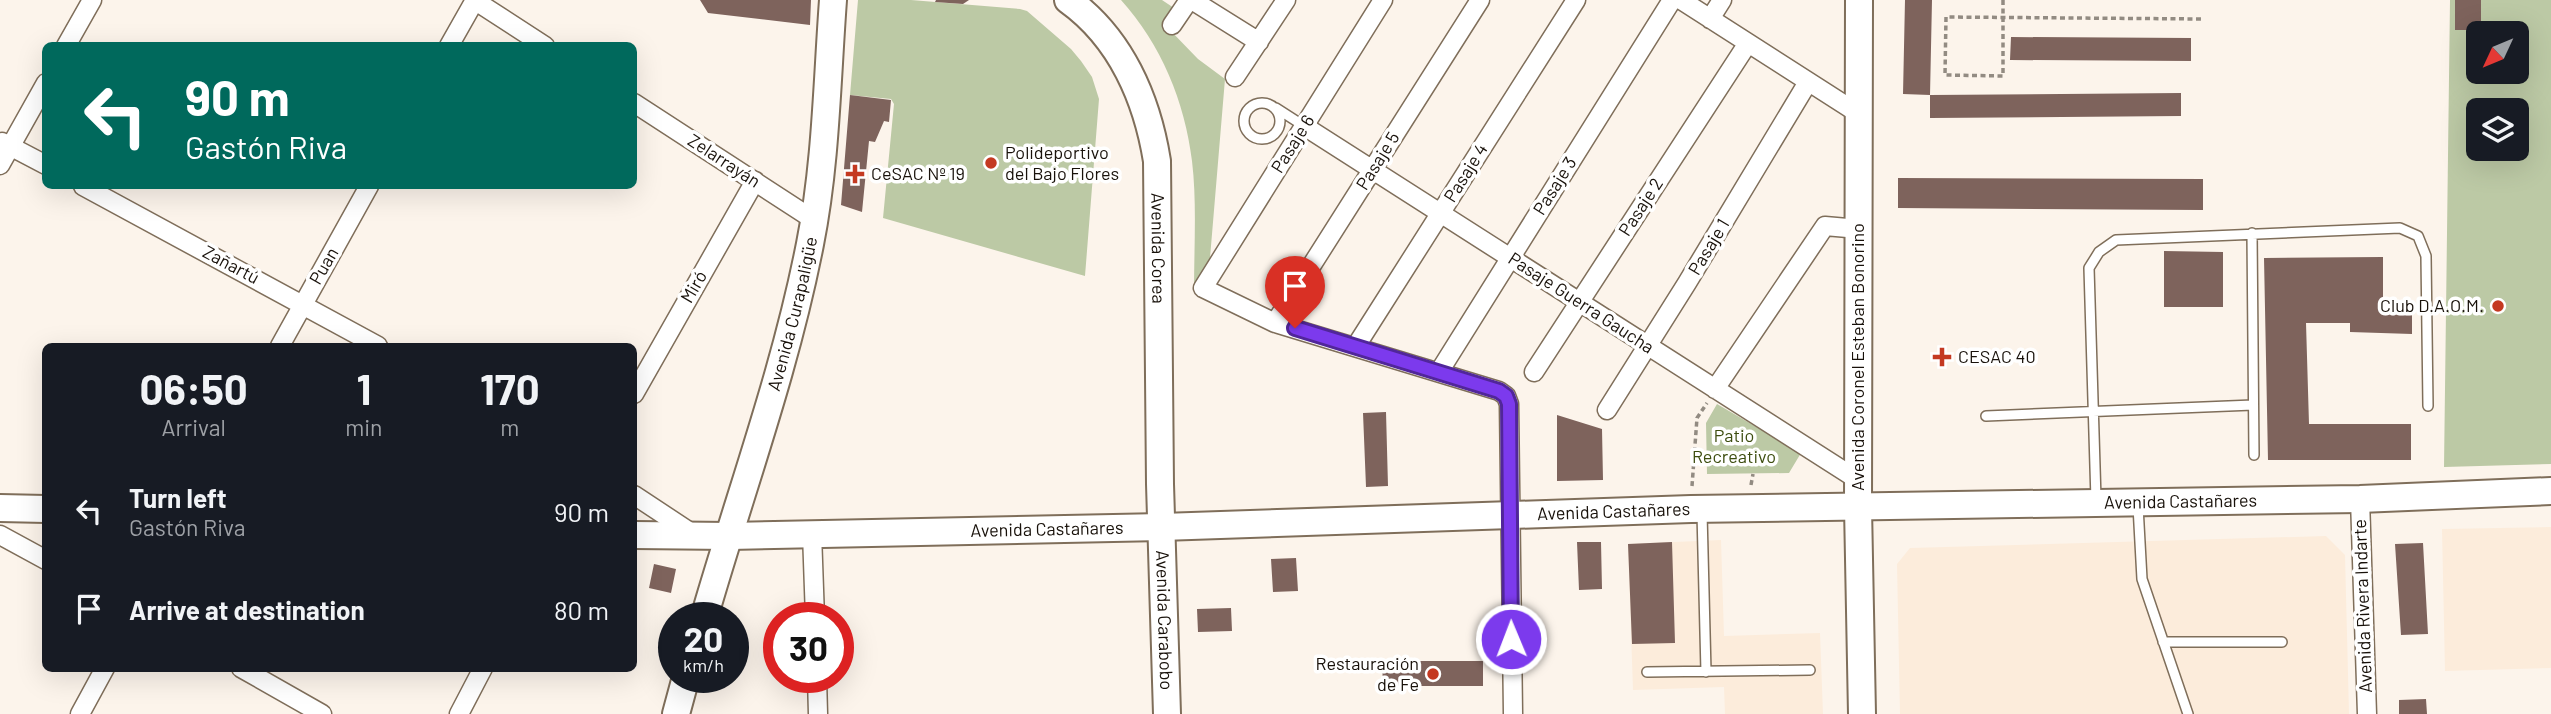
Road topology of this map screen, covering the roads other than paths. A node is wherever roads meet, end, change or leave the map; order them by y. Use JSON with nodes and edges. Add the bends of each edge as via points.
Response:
{"nodes":[{"id":1,"x":92,"y":0,"type":"edge"},
{"id":2,"x":474,"y":0,"type":"edge"},
{"id":3,"x":833,"y":0,"type":"edge"},
{"id":4,"x":1068,"y":0,"type":"edge"},
{"id":5,"x":1190,"y":0,"type":"edge"},
{"id":6,"x":1286,"y":0,"type":"edge"},
{"id":7,"x":1383,"y":0,"type":"edge"},
{"id":8,"x":1480,"y":0,"type":"edge"},
{"id":9,"x":1576,"y":0,"type":"edge"},
{"id":10,"x":1672,"y":0,"type":"edge"},
{"id":11,"x":1681,"y":0,"type":"edge"},
{"id":12,"x":1722,"y":0,"type":"edge"},
{"id":13,"x":1859,"y":0,"type":"edge"},
{"id":14,"x":1710,"y":19,"type":"junction"},
{"id":15,"x":1172,"y":25,"type":"dead end"},
{"id":16,"x":68,"y":42,"type":"edge"},
{"id":17,"x":451,"y":42,"type":"edge"},
{"id":18,"x":539,"y":42,"type":"edge"},
{"id":19,"x":1259,"y":42,"type":"junction"},
{"id":20,"x":1748,"y":43,"type":"junction"},
{"id":21,"x":1236,"y":77,"type":"dead end"},
{"id":22,"x":1808,"y":82,"type":"junction"},
{"id":23,"x":42,"y":89,"type":"edge"},
{"id":24,"x":1270,"y":104,"type":"junction"},
{"id":25,"x":637,"y":105,"type":"edge"},
{"id":26,"x":1859,"y":114,"type":"junction"},
{"id":27,"x":1304,"y":126,"type":"junction"},
{"id":28,"x":1269,"y":137,"type":"junction"},
{"id":29,"x":5,"y":144,"type":"edge"},
{"id":30,"x":42,"y":163,"type":"edge"},
{"id":31,"x":0,"y":165,"type":"edge"},
{"id":32,"x":1372,"y":170,"type":"junction"},
{"id":33,"x":755,"y":181,"type":"junction"},
{"id":34,"x":89,"y":189,"type":"edge"},
{"id":35,"x":367,"y":189,"type":"edge"},
{"id":36,"x":1440,"y":214,"type":"junction"},
{"id":37,"x":814,"y":220,"type":"junction"},
{"id":38,"x":1859,"y":229,"type":"junction"},
{"id":39,"x":2252,"y":233,"type":"junction"},
{"id":40,"x":1510,"y":258,"type":"junction"},
{"id":41,"x":1579,"y":302,"type":"junction"},
{"id":42,"x":303,"y":304,"type":"junction"},
{"id":43,"x":1275,"y":323,"type":"junction"},
{"id":44,"x":282,"y":343,"type":"edge"},
{"id":45,"x":373,"y":343,"type":"edge"},
{"id":46,"x":1356,"y":346,"type":"junction"},
{"id":47,"x":1647,"y":346,"type":"junction"},
{"id":48,"x":1534,"y":372,"type":"dead end"},
{"id":49,"x":1439,"y":373,"type":"junction"},
{"id":50,"x":637,"y":389,"type":"edge"},
{"id":51,"x":1715,"y":389,"type":"junction"},
{"id":52,"x":2253,"y":405,"type":"junction"},
{"id":53,"x":2428,"y":407,"type":"dead end"},
{"id":54,"x":1607,"y":410,"type":"dead end"},
{"id":55,"x":2093,"y":412,"type":"junction"},
{"id":56,"x":1986,"y":416,"type":"dead end"},
{"id":57,"x":2254,"y":455,"type":"dead end"},
{"id":58,"x":1858,"y":480,"type":"junction"},
{"id":59,"x":2551,"y":491,"type":"edge"},
{"id":60,"x":637,"y":497,"type":"edge"},
{"id":61,"x":2360,"y":499,"type":"junction"},
{"id":62,"x":2138,"y":501,"type":"junction"},
{"id":63,"x":2096,"y":502,"type":"junction"},
{"id":64,"x":1858,"y":507,"type":"junction"},
{"id":65,"x":0,"y":508,"type":"edge"},
{"id":66,"x":42,"y":509,"type":"edge"},
{"id":67,"x":1696,"y":509,"type":"junction"},
{"id":68,"x":1509,"y":514,"type":"junction"},
{"id":69,"x":1161,"y":527,"type":"junction"},
{"id":70,"x":812,"y":533,"type":"junction"},
{"id":71,"x":637,"y":534,"type":"edge"},
{"id":72,"x":0,"y":535,"type":"edge"},
{"id":73,"x":696,"y":536,"type":"junction"},
{"id":74,"x":730,"y":536,"type":"junction"},
{"id":75,"x":42,"y":558,"type":"edge"},
{"id":76,"x":709,"y":602,"type":"edge"},
{"id":77,"x":814,"y":602,"type":"edge"},
{"id":78,"x":2163,"y":642,"type":"junction"},
{"id":79,"x":2282,"y":642,"type":"dead end"},
{"id":80,"x":1810,"y":670,"type":"dead end"},
{"id":81,"x":1647,"y":671,"type":"dead end"},
{"id":82,"x":103,"y":672,"type":"edge"},
{"id":83,"x":248,"y":672,"type":"edge"},
{"id":84,"x":481,"y":672,"type":"edge"},
{"id":85,"x":1706,"y":672,"type":"junction"},
{"id":86,"x":682,"y":693,"type":"edge"},
{"id":87,"x":817,"y":693,"type":"edge"},
{"id":88,"x":80,"y":714,"type":"edge"},
{"id":89,"x":322,"y":714,"type":"edge"},
{"id":90,"x":459,"y":714,"type":"edge"},
{"id":91,"x":676,"y":714,"type":"edge"},
{"id":92,"x":818,"y":714,"type":"edge"},
{"id":93,"x":1167,"y":714,"type":"edge"},
{"id":94,"x":1513,"y":714,"type":"edge"},
{"id":95,"x":1862,"y":714,"type":"edge"},
{"id":96,"x":2188,"y":714,"type":"edge"},
{"id":97,"x":2367,"y":714,"type":"edge"}],
"edges":[{"from":1,"to":16,"type":"street"},
{"from":2,"to":17,"type":"street"},
{"from":2,"to":18,"type":"street"},
{"from":3,"to":37,"type":"main road","name":"Avenida Curapaligüe"},
{"from":4,"to":69,"type":"main road","name":"Avenida Corea","via":[[1119,54],[1133,77],[1153,133]]},
{"from":5,"to":15,"type":"street"},
{"from":5,"to":19,"type":"street"},
{"from":6,"to":19,"type":"street"},
{"from":7,"to":27,"type":"street","name":"Pasaje 6"},
{"from":8,"to":32,"type":"street","name":"Pasaje 5"},
{"from":9,"to":36,"type":"street","name":"Pasaje 4"},
{"from":10,"to":40,"type":"street","name":"Pasaje 3"},
{"from":11,"to":14,"type":"street"},
{"from":12,"to":14,"type":"street"},
{"from":13,"to":26,"type":"main road","name":"Avenida Coronel Esteban Bonorino"},
{"from":14,"to":20,"type":"street"},
{"from":19,"to":21,"type":"street"},
{"from":20,"to":22,"type":"street"},
{"from":20,"to":41,"type":"street","name":"Pasaje 2"},
{"from":22,"to":26,"type":"street"},
{"from":22,"to":47,"type":"street","name":"Pasaje 1"},
{"from":23,"to":29,"type":"street"},
{"from":24,"to":27,"type":"lane"},
{"from":24,"to":28,"type":"lane","via":[[1280,124]]},
{"from":24,"to":28,"type":"lane","via":[[1252,105],[1244,120],[1251,136]]},
{"from":25,"to":33,"type":"street","name":"Zelarrayán"},
{"from":26,"to":38,"type":"main road","name":"Avenida Coronel Esteban Bonorino"},
{"from":27,"to":28,"type":"lane"},
{"from":27,"to":32,"type":"street","name":"Pasaje Guerra Gaucha"},
{"from":27,"to":43,"type":"street","name":"Pasaje 6","via":[[1203,288]]},
{"from":29,"to":30,"type":"street"},
{"from":29,"to":31,"type":"street"},
{"from":32,"to":36,"type":"street","name":"Pasaje Guerra Gaucha"},
{"from":32,"to":43,"type":"street","name":"Pasaje 5"},
{"from":33,"to":37,"type":"street","name":"Zelarrayán"},
{"from":33,"to":50,"type":"street","name":"Miró"},
{"from":34,"to":42,"type":"street","name":"Zañartú"},
{"from":35,"to":42,"type":"street","name":"Puan"},
{"from":36,"to":40,"type":"street","name":"Pasaje Guerra Gaucha"},
{"from":36,"to":46,"type":"street","name":"Pasaje 4"},
{"from":37,"to":74,"type":"main road","name":"Avenida Curapaligüe","via":[[777,382]]},
{"from":38,"to":51,"type":"street","via":[[1825,226]]},
{"from":38,"to":58,"type":"main road","name":"Avenida Coronel Esteban Bonorino"},
{"from":39,"to":52,"type":"lane"},
{"from":39,"to":53,"type":"lane","via":[[2399,228],[2417,236],[2426,256]]},
{"from":39,"to":55,"type":"lane","via":[[2116,240],[2099,252],[2089,268]]},
{"from":40,"to":41,"type":"street","name":"Pasaje Guerra Gaucha"},
{"from":40,"to":49,"type":"street","name":"Pasaje 3"},
{"from":41,"to":47,"type":"street","name":"Pasaje Guerra Gaucha"},
{"from":41,"to":48,"type":"street","name":"Pasaje 2"},
{"from":42,"to":44,"type":"street","name":"Puan"},
{"from":42,"to":45,"type":"street","name":"Zañartú"},
{"from":43,"to":46,"type":"street"},
{"from":46,"to":49,"type":"street"},
{"from":47,"to":51,"type":"street","name":"Pasaje Guerra Gaucha"},
{"from":47,"to":54,"type":"street","name":"Pasaje 1"},
{"from":49,"to":68,"type":"street","via":[[1506,396]]},
{"from":51,"to":58,"type":"street","name":"Pasaje Guerra Gaucha"},
{"from":52,"to":55,"type":"lane"},
{"from":52,"to":57,"type":"lane"},
{"from":55,"to":56,"type":"lane"},
{"from":55,"to":63,"type":"lane"},
{"from":58,"to":64,"type":"main road","name":"Avenida Coronel Esteban Bonorino"},
{"from":59,"to":61,"type":"main road","name":"Avenida Castañares"},
{"from":60,"to":73,"type":"street"},
{"from":61,"to":62,"type":"main road","name":"Avenida Castañares"},
{"from":61,"to":97,"type":"street","name":"Avenida Rivera Indarte"},
{"from":62,"to":63,"type":"main road","name":"Avenida Castañares"},
{"from":62,"to":78,"type":"lane","via":[[2143,579]]},
{"from":63,"to":64,"type":"main road","name":"Avenida Castañares"},
{"from":64,"to":67,"type":"main road","name":"Avenida Castañares"},
{"from":64,"to":95,"type":"main road","name":"Avenida Coronel Esteban Bonorino"},
{"from":65,"to":66,"type":"main road"},
{"from":67,"to":68,"type":"main road","name":"Avenida Castañares"},
{"from":67,"to":85,"type":"lane"},
{"from":68,"to":69,"type":"main road","name":"Avenida Castañares"},
{"from":68,"to":94,"type":"street"},
{"from":69,"to":70,"type":"main road","name":"Avenida Castañares"},
{"from":69,"to":93,"type":"main road","name":"Avenida Carabobo"},
{"from":70,"to":74,"type":"main road","name":"Avenida Castañares"},
{"from":70,"to":77,"type":"street"},
{"from":71,"to":73,"type":"main road","name":"Avenida Castañares"},
{"from":72,"to":75,"type":"street"},
{"from":73,"to":74,"type":"main road","name":"Avenida Castañares"},
{"from":74,"to":76,"type":"main road","name":"Avenida Curapaligüe"},
{"from":78,"to":79,"type":"lane"},
{"from":78,"to":96,"type":"lane"},
{"from":80,"to":85,"type":"lane"},
{"from":81,"to":85,"type":"lane"},
{"from":82,"to":88,"type":"street"},
{"from":83,"to":89,"type":"street"},
{"from":84,"to":90,"type":"street"},
{"from":86,"to":91,"type":"main road"},
{"from":87,"to":92,"type":"street"}]}
